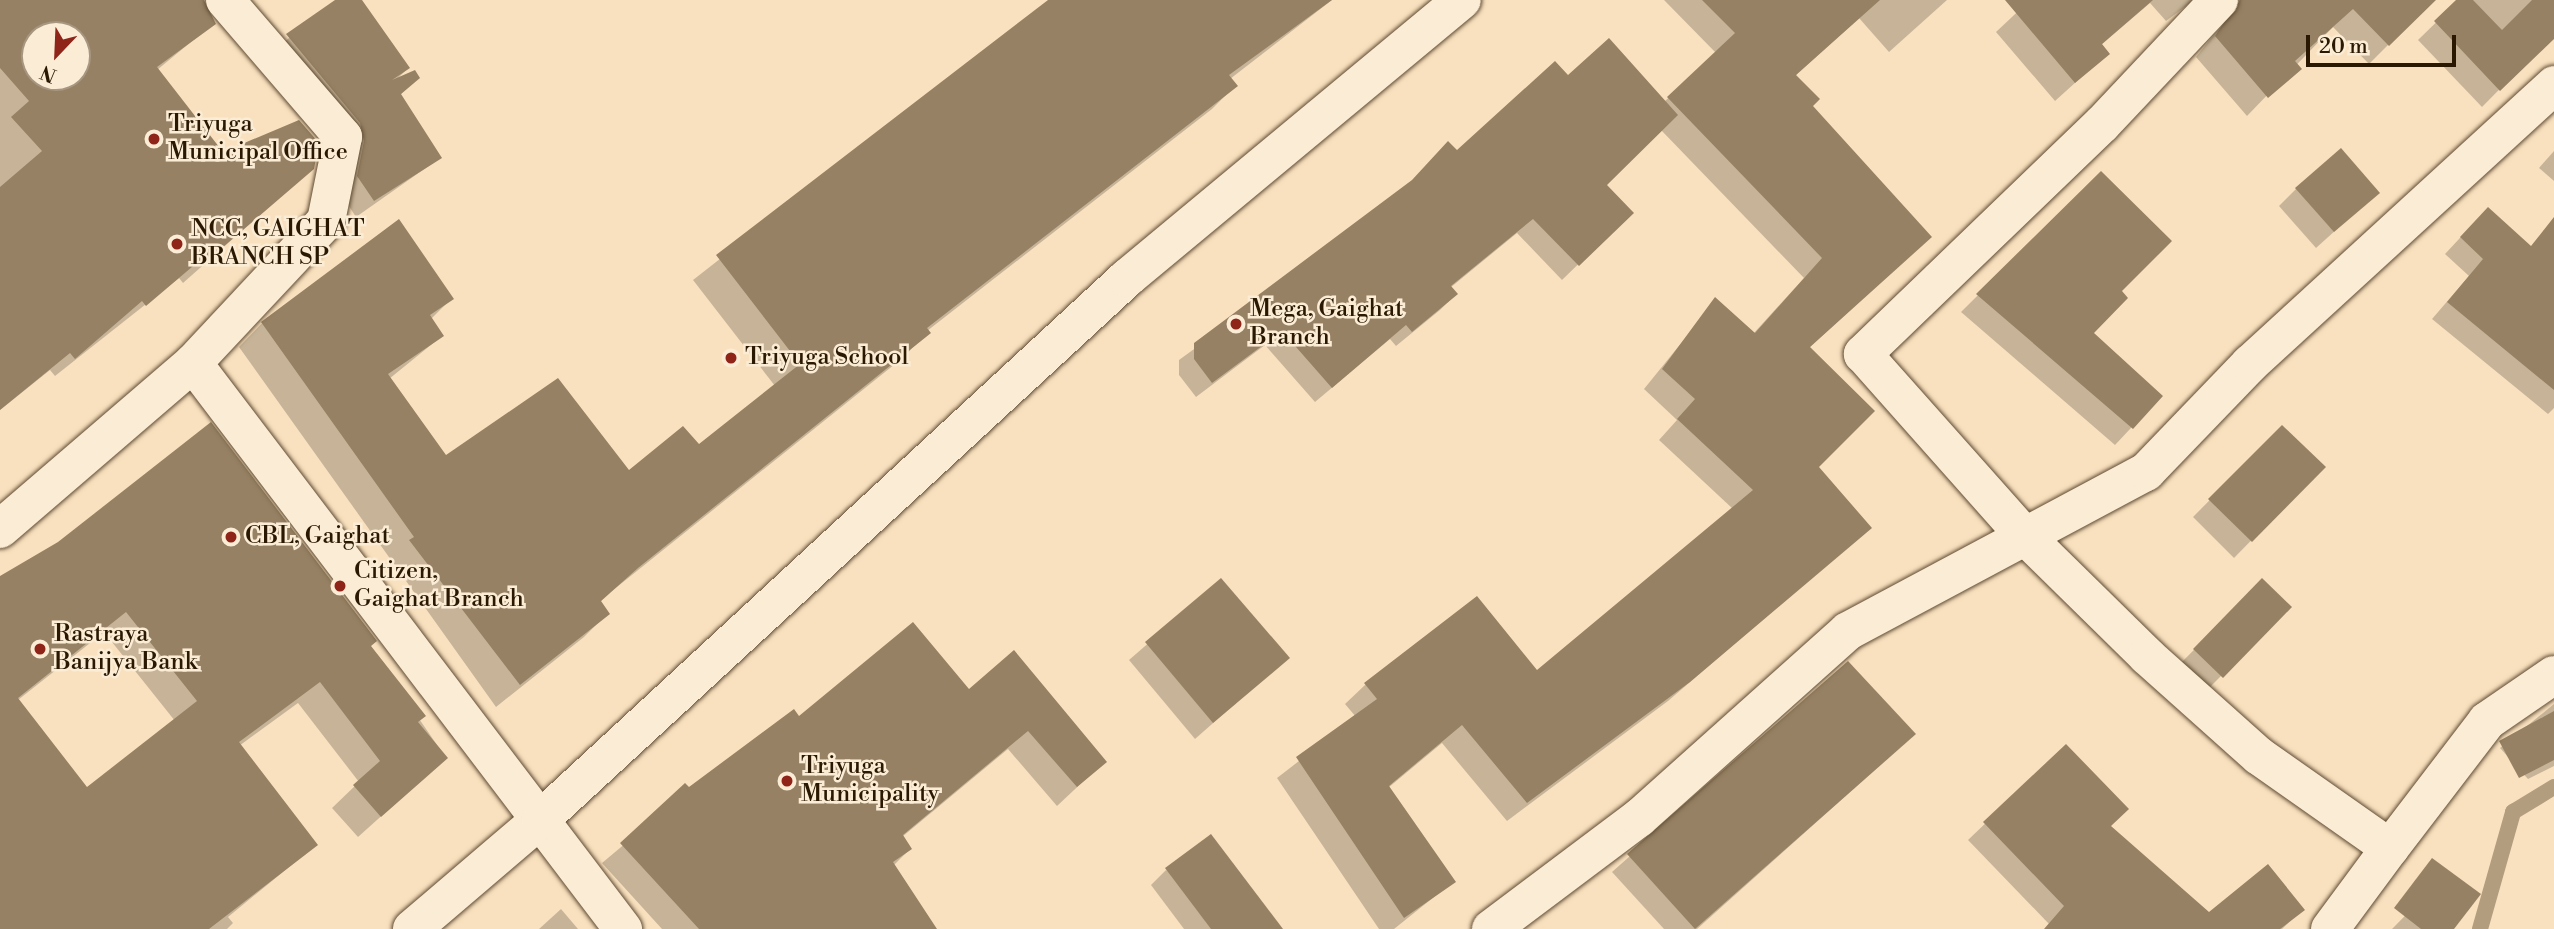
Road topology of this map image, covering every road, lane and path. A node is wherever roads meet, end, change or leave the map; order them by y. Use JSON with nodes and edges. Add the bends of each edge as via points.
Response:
{"nodes":[{"id":1,"x":225,"y":0,"type":"edge"},
{"id":2,"x":1462,"y":0,"type":"edge"},
{"id":3,"x":2219,"y":0,"type":"edge"},
{"id":4,"x":2554,"y":85,"type":"edge"},
{"id":5,"x":193,"y":363,"type":"junction"},
{"id":6,"x":0,"y":529,"type":"edge"},
{"id":7,"x":2022,"y":534,"type":"junction"},
{"id":8,"x":2554,"y":675,"type":"edge"},
{"id":9,"x":541,"y":819,"type":"junction"},
{"id":10,"x":2390,"y":848,"type":"junction"},
{"id":11,"x":412,"y":929,"type":"edge"},
{"id":12,"x":623,"y":929,"type":"edge"},
{"id":13,"x":1491,"y":929,"type":"edge"},
{"id":14,"x":2330,"y":929,"type":"edge"}],
"edges":[{"from":1,"to":5,"type":"street","via":[[343,137],[326,221]]},
{"from":2,"to":9,"type":"street","via":[[1127,278]]},
{"from":3,"to":7,"type":"street","via":[[2102,124],[1865,345],[1867,359]]},
{"from":4,"to":7,"type":"street","via":[[2250,364],[2146,472]]},
{"from":5,"to":6,"type":"street"},
{"from":5,"to":9,"type":"street"},
{"from":7,"to":10,"type":"street","via":[[2259,756]]},
{"from":7,"to":13,"type":"street","via":[[1847,631],[1639,818]]},
{"from":8,"to":10,"type":"street","via":[[2487,720]]},
{"from":9,"to":11,"type":"street"},
{"from":9,"to":12,"type":"street"},
{"from":10,"to":14,"type":"street"}]}
